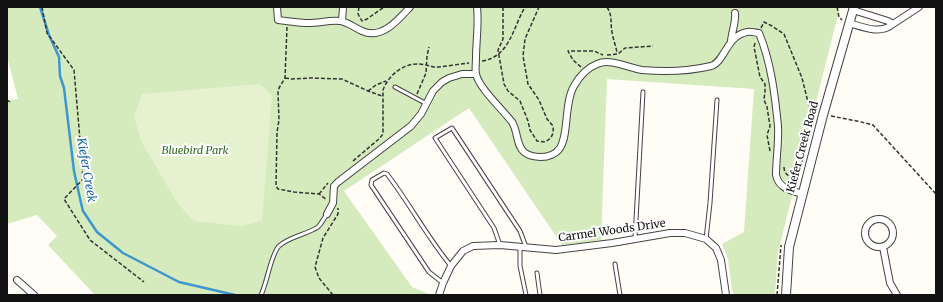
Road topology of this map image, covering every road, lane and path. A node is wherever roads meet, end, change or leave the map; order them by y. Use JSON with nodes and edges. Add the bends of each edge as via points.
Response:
{"nodes":[{"id":1,"x":42,"y":7,"type":"edge"},
{"id":2,"x":277,"y":7,"type":"edge"},
{"id":3,"x":342,"y":7,"type":"edge"},
{"id":4,"x":359,"y":7,"type":"edge"},
{"id":5,"x":384,"y":7,"type":"edge"},
{"id":6,"x":410,"y":7,"type":"edge"},
{"id":7,"x":477,"y":7,"type":"edge"},
{"id":8,"x":503,"y":7,"type":"edge"},
{"id":9,"x":540,"y":7,"type":"edge"},
{"id":10,"x":607,"y":7,"type":"edge"},
{"id":11,"x":837,"y":7,"type":"edge"},
{"id":12,"x":919,"y":7,"type":"edge"},
{"id":13,"x":854,"y":9,"type":"edge"},
{"id":14,"x":735,"y":13,"type":"dead end"},
{"id":15,"x":287,"y":21,"type":"junction"},
{"id":16,"x":342,"y":21,"type":"junction"},
{"id":17,"x":849,"y":24,"type":"junction"},
{"id":18,"x":893,"y":24,"type":"junction"},
{"id":19,"x":759,"y":33,"type":"junction"},
{"id":20,"x":731,"y":41,"type":"junction"},
{"id":21,"x":653,"y":46,"type":"dead end"},
{"id":22,"x":429,"y":47,"type":"dead end"},
{"id":23,"x":617,"y":54,"type":"junction"},
{"id":24,"x":585,"y":71,"type":"junction"},
{"id":25,"x":476,"y":74,"type":"junction"},
{"id":26,"x":285,"y":78,"type":"junction"},
{"id":27,"x":388,"y":81,"type":"dead end"},
{"id":28,"x":396,"y":87,"type":"dead end"},
{"id":29,"x":368,"y":91,"type":"junction"},
{"id":30,"x":643,"y":92,"type":"dead end"},
{"id":31,"x":382,"y":96,"type":"dead end"},
{"id":32,"x":415,"y":98,"type":"junction"},
{"id":33,"x":7,"y":100,"type":"edge"},
{"id":34,"x":717,"y":100,"type":"dead end"},
{"id":35,"x":10,"y":102,"type":"dead end"},
{"id":36,"x":426,"y":103,"type":"junction"},
{"id":37,"x":823,"y":115,"type":"junction"},
{"id":38,"x":776,"y":155,"type":"junction"},
{"id":39,"x":784,"y":164,"type":"dead end"},
{"id":40,"x":797,"y":179,"type":"dead end"},
{"id":41,"x":802,"y":194,"type":"junction"},
{"id":42,"x":936,"y":194,"type":"edge"},
{"id":43,"x":333,"y":203,"type":"junction"},
{"id":44,"x":327,"y":214,"type":"joint"},
{"id":45,"x":635,"y":238,"type":"junction"},
{"id":46,"x":706,"y":240,"type":"junction"},
{"id":47,"x":500,"y":245,"type":"junction"},
{"id":48,"x":523,"y":246,"type":"junction"},
{"id":49,"x":883,"y":247,"type":"junction"},
{"id":50,"x":615,"y":264,"type":"dead end"},
{"id":51,"x":451,"y":266,"type":"junction"},
{"id":52,"x":537,"y":273,"type":"dead end"},
{"id":53,"x":17,"y":280,"type":"dead end"},
{"id":54,"x":144,"y":282,"type":"dead end"},
{"id":55,"x":443,"y":283,"type":"junction"},
{"id":56,"x":34,"y":295,"type":"edge"},
{"id":57,"x":261,"y":295,"type":"edge"},
{"id":58,"x":333,"y":295,"type":"edge"},
{"id":59,"x":439,"y":295,"type":"edge"},
{"id":60,"x":526,"y":295,"type":"edge"},
{"id":61,"x":540,"y":295,"type":"edge"},
{"id":62,"x":620,"y":295,"type":"edge"},
{"id":63,"x":726,"y":295,"type":"edge"},
{"id":64,"x":786,"y":295,"type":"edge"},
{"id":65,"x":897,"y":295,"type":"edge"}],
"edges":[{"from":1,"to":54,"type":"path","via":[[47,33],[74,70],[82,179],[64,199],[90,240]]},
{"from":2,"to":15,"type":"street","via":[[278,20]]},
{"from":3,"to":16,"type":"street"},
{"from":4,"to":5,"type":"path","via":[[358,14],[362,20]]},
{"from":6,"to":16,"type":"street","via":[[390,27],[373,34],[362,32]]},
{"from":7,"to":25,"type":"street"},
{"from":8,"to":9,"type":"path","via":[[502,39],[498,50],[504,84],[520,101],[530,130],[538,141],[545,142],[554,134],[554,126],[547,119],[539,100],[528,84],[523,56],[525,39]]},
{"from":10,"to":23,"type":"path","via":[[611,13],[611,31]]},
{"from":11,"to":17,"type":"path","via":[[839,17]]},
{"from":12,"to":18,"type":"street"},
{"from":13,"to":17,"type":"street","name":"Kiefer Creek Road"},
{"from":13,"to":18,"type":"street"},
{"from":14,"to":20,"type":"street"},
{"from":15,"to":16,"type":"street"},
{"from":15,"to":26,"type":"path"},
{"from":17,"to":18,"type":"street","via":[[876,30],[888,28]]},
{"from":17,"to":37,"type":"street","name":"Kiefer Creek Road"},
{"from":19,"to":20,"type":"street","via":[[748,32]]},
{"from":19,"to":37,"type":"path","via":[[764,22],[784,34],[802,78],[809,106],[814,112]]},
{"from":19,"to":38,"type":"street","via":[[767,54],[772,81],[778,128]]},
{"from":19,"to":38,"type":"path","via":[[754,46],[760,76],[765,84],[764,100],[770,126],[767,135],[771,155]]},
{"from":20,"to":24,"type":"street","via":[[713,65],[691,70],[640,70],[611,62],[599,63]]},
{"from":21,"to":23,"type":"path","via":[[625,48]]},
{"from":22,"to":32,"type":"path","via":[[426,73]]},
{"from":23,"to":24,"type":"path","via":[[568,51]]},
{"from":24,"to":25,"type":"street","via":[[573,87],[569,98],[560,148],[553,154],[539,157],[525,154],[521,149],[514,124],[482,87]]},
{"from":25,"to":36,"type":"street","via":[[462,74],[442,82]]},
{"from":26,"to":29,"type":"path","via":[[342,79]]},
{"from":26,"to":43,"type":"path","via":[[278,92],[276,186],[278,189],[294,192],[319,194]]},
{"from":27,"to":29,"type":"path"},
{"from":28,"to":32,"type":"lane"},
{"from":29,"to":31,"type":"path"},
{"from":30,"to":45,"type":"lane"},
{"from":32,"to":36,"type":"lane"},
{"from":33,"to":35,"type":"path"},
{"from":34,"to":46,"type":"lane"},
{"from":36,"to":43,"type":"street","via":[[411,126],[334,186]]},
{"from":37,"to":41,"type":"street","name":"Kiefer Creek Road"},
{"from":37,"to":42,"type":"path","via":[[872,125]]},
{"from":38,"to":41,"type":"street","via":[[778,182],[785,188]]},
{"from":39,"to":40,"type":"path","via":[[784,172],[789,177]]},
{"from":41,"to":64,"type":"street","name":"Kiefer Creek Road","via":[[789,247]]},
{"from":43,"to":44,"type":"street"},
{"from":43,"to":58,"type":"path","via":[[338,207],[338,214],[324,238],[315,267],[319,278]]},
{"from":44,"to":57,"type":"lane","via":[[317,227],[294,237],[274,253]]},
{"from":45,"to":46,"type":"street","name":"Carmel Woods Drive","via":[[686,232]]},
{"from":45,"to":48,"type":"street","name":"Carmel Woods Drive","via":[[556,250]]},
{"from":46,"to":63,"type":"street","name":"Carmel Woods Drive","via":[[716,248],[721,260]]},
{"from":47,"to":48,"type":"street","name":"Carmel Woods Drive"},
{"from":47,"to":48,"type":"lane","via":[[494,228],[436,138],[452,128],[520,231]]},
{"from":47,"to":51,"type":"street","name":"Carmel Woods Drive","via":[[468,247]]},
{"from":48,"to":60,"type":"lane","via":[[520,266]]},
{"from":49,"to":49,"type":"street","via":[[893,238],[893,229],[884,219],[875,219],[867,225],[866,239],[873,246]]},
{"from":49,"to":65,"type":"street","via":[[890,283]]},
{"from":50,"to":62,"type":"lane"},
{"from":51,"to":55,"type":"street","name":"Carmel Woods Drive"},
{"from":51,"to":55,"type":"lane","via":[[387,174],[384,173],[372,180],[371,185],[429,272]]},
{"from":52,"to":61,"type":"lane"},
{"from":53,"to":56,"type":"street"},
{"from":55,"to":59,"type":"street","name":"Carmel Woods Drive"}]}
